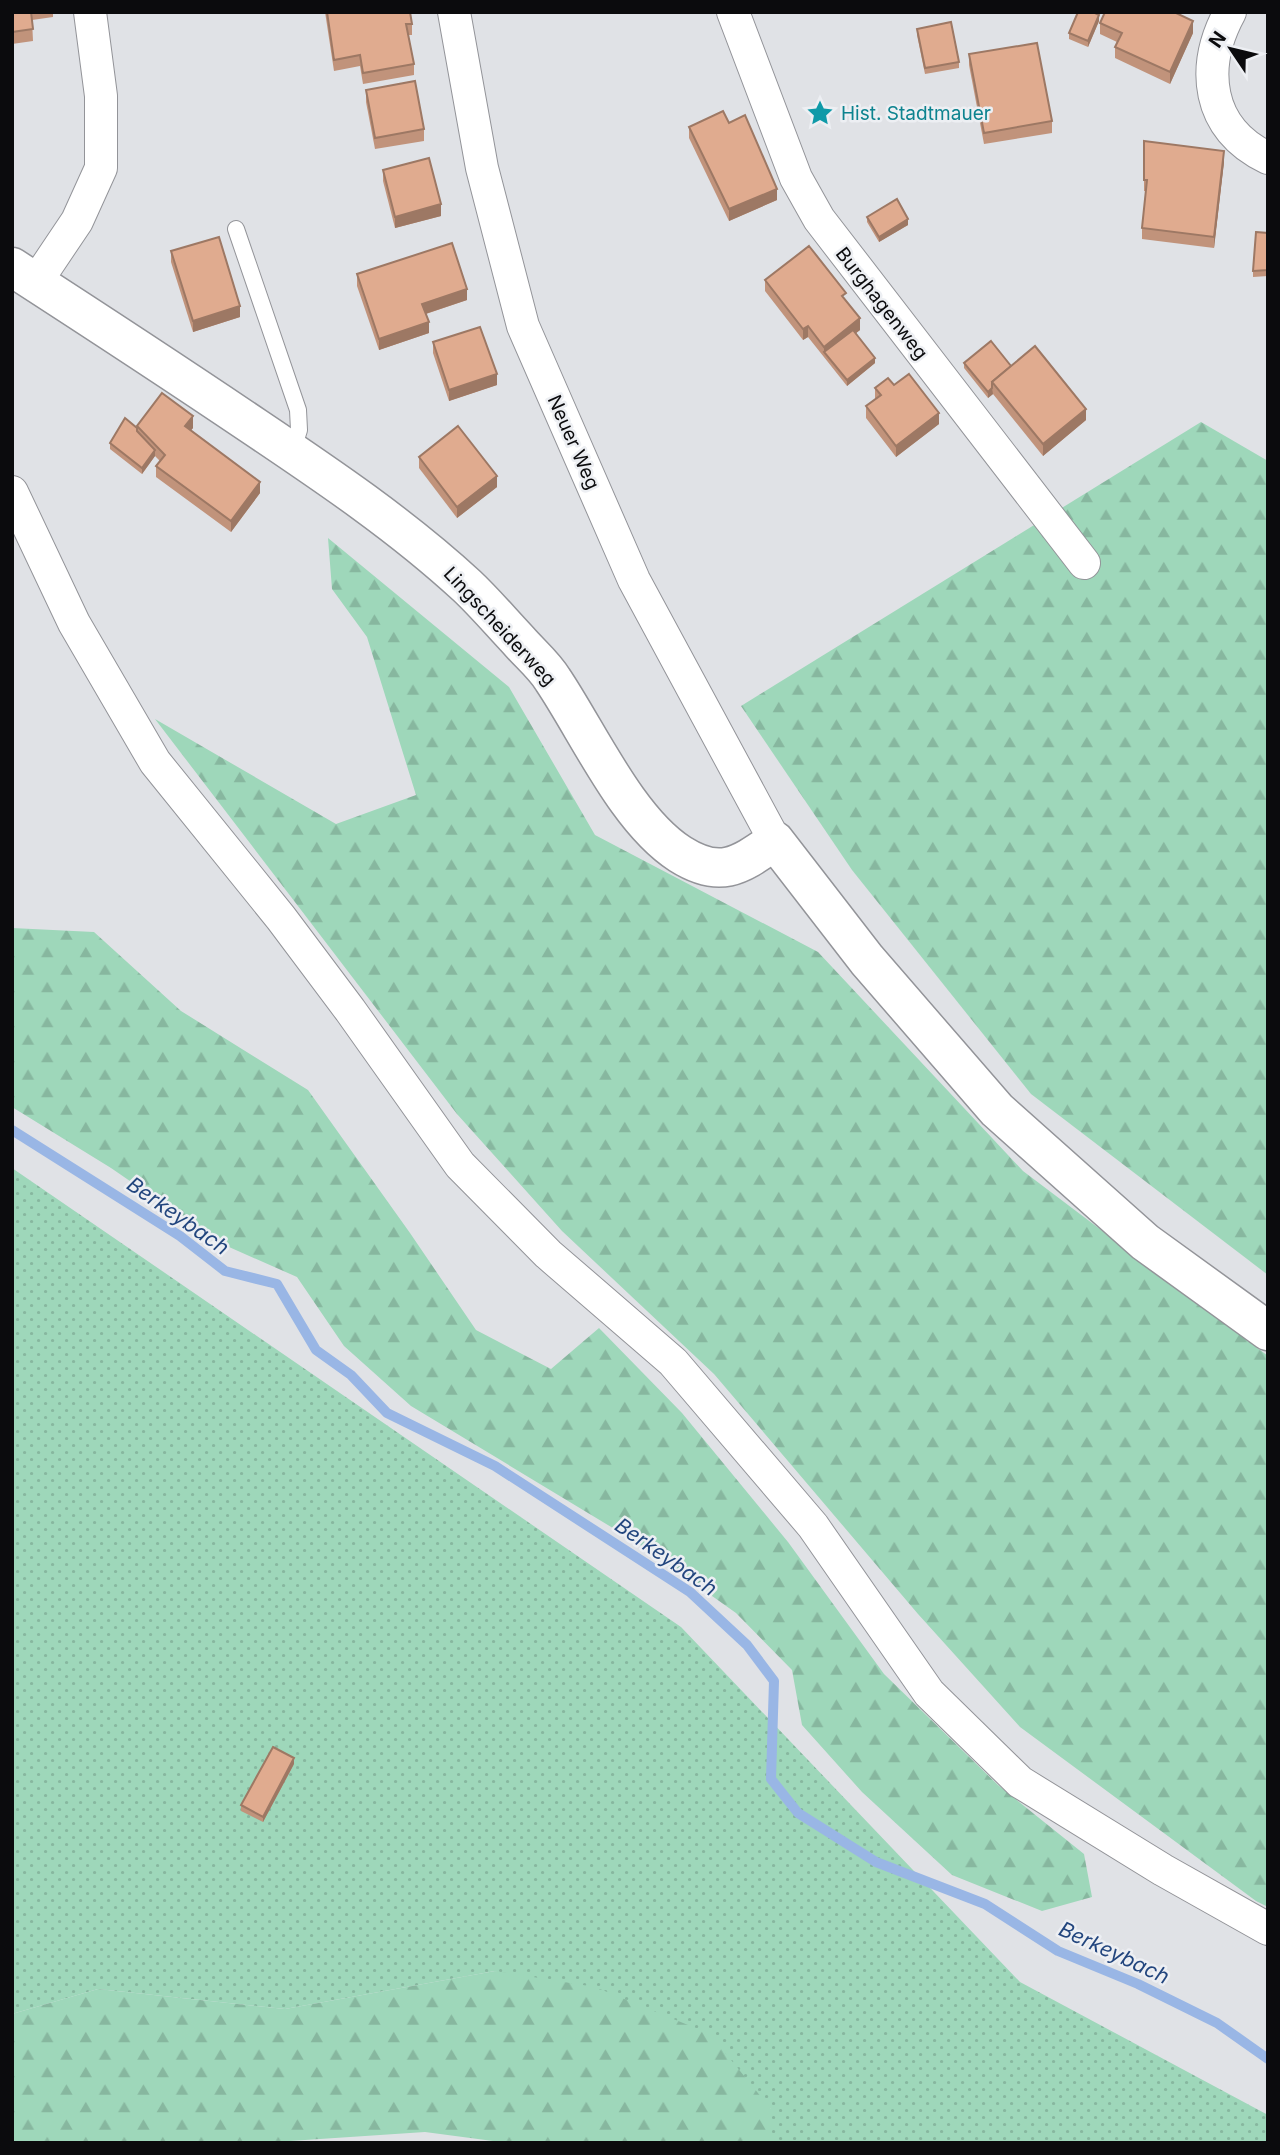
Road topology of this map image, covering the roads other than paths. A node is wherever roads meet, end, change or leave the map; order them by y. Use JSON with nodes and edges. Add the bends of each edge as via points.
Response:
{"nodes":[{"id":1,"x":90,"y":12,"type":"edge"},
{"id":2,"x":454,"y":12,"type":"edge"},
{"id":3,"x":733,"y":12,"type":"edge"},
{"id":4,"x":1230,"y":12,"type":"edge"},
{"id":5,"x":1268,"y":158,"type":"edge"},
{"id":6,"x":236,"y":229,"type":"dead end"},
{"id":7,"x":24,"y":274,"type":"edge"},
{"id":8,"x":292,"y":452,"type":"junction"},
{"id":9,"x":12,"y":492,"type":"edge"},
{"id":10,"x":1084,"y":563,"type":"dead end"},
{"id":11,"x":775,"y":841,"type":"junction"},
{"id":12,"x":1268,"y":1331,"type":"edge"},
{"id":13,"x":1268,"y":1929,"type":"edge"}],
"edges":[{"from":1,"to":7,"type":"street","via":[[101,96],[101,168],[77,221]]},
{"from":2,"to":11,"type":"street","name":"Neuer Weg","via":[[482,168],[523,326],[634,580]]},
{"from":3,"to":10,"type":"street","name":"Burghagenweg","via":[[796,178],[819,219]]},
{"from":4,"to":5,"type":"street","via":[[1219,33],[1212,75],[1218,112],[1231,131]]},
{"from":6,"to":8,"type":"lane","via":[[298,410],[299,430]]},
{"from":7,"to":8,"type":"street","name":"Lingscheiderweg"},
{"from":8,"to":11,"type":"street","name":"Lingscheiderweg","via":[[406,535],[468,587],[552,677],[606,766],[662,841],[689,859],[719,869],[738,865]]},
{"from":9,"to":13,"type":"street","via":[[75,623],[155,762],[281,918],[460,1165],[548,1254],[673,1362],[813,1526],[929,1693],[1020,1782]]},
{"from":11,"to":12,"type":"street","via":[[867,960],[997,1111],[1145,1242]]}]}
